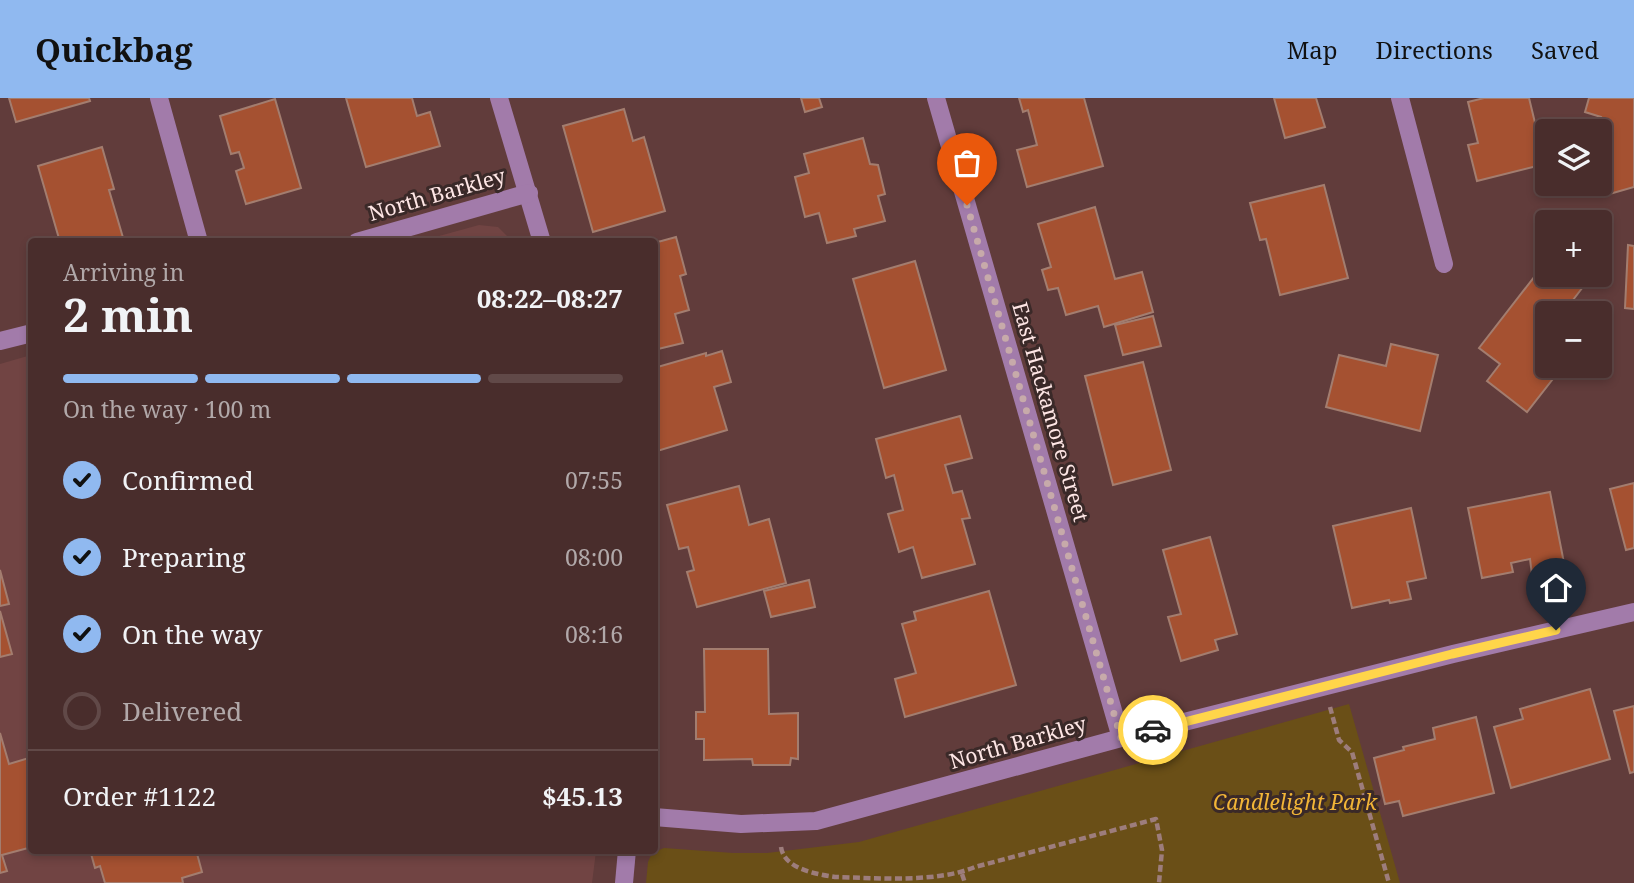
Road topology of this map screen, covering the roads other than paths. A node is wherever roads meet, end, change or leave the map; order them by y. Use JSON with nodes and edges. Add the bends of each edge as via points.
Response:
{"nodes":[{"id":1,"x":159,"y":98,"type":"edge"},
{"id":2,"x":499,"y":98,"type":"edge"},
{"id":3,"x":936,"y":98,"type":"edge"},
{"id":4,"x":1400,"y":98,"type":"edge"},
{"id":5,"x":528,"y":192,"type":"junction"},
{"id":6,"x":198,"y":238,"type":"edge"},
{"id":7,"x":371,"y":238,"type":"edge"},
{"id":8,"x":541,"y":238,"type":"edge"},
{"id":9,"x":1444,"y":264,"type":"dead end"},
{"id":10,"x":28,"y":334,"type":"edge"},
{"id":11,"x":0,"y":341,"type":"edge"},
{"id":12,"x":1634,"y":612,"type":"edge"},
{"id":13,"x":1121,"y":738,"type":"junction"},
{"id":14,"x":658,"y":817,"type":"edge"},
{"id":15,"x":627,"y":854,"type":"edge"},
{"id":16,"x":624,"y":883,"type":"edge"}],
"edges":[{"from":1,"to":6,"type":"street"},
{"from":2,"to":5,"type":"street"},
{"from":3,"to":13,"type":"street","name":"East Hackamore Street"},
{"from":4,"to":9,"type":"street"},
{"from":5,"to":7,"type":"street","name":"North Barkley"},
{"from":5,"to":8,"type":"street"},
{"from":10,"to":11,"type":"street"},
{"from":12,"to":13,"type":"street","name":"North Barkley"},
{"from":13,"to":14,"type":"street","name":"North Barkley","via":[[816,821],[740,824]]},
{"from":15,"to":16,"type":"street"}]}
